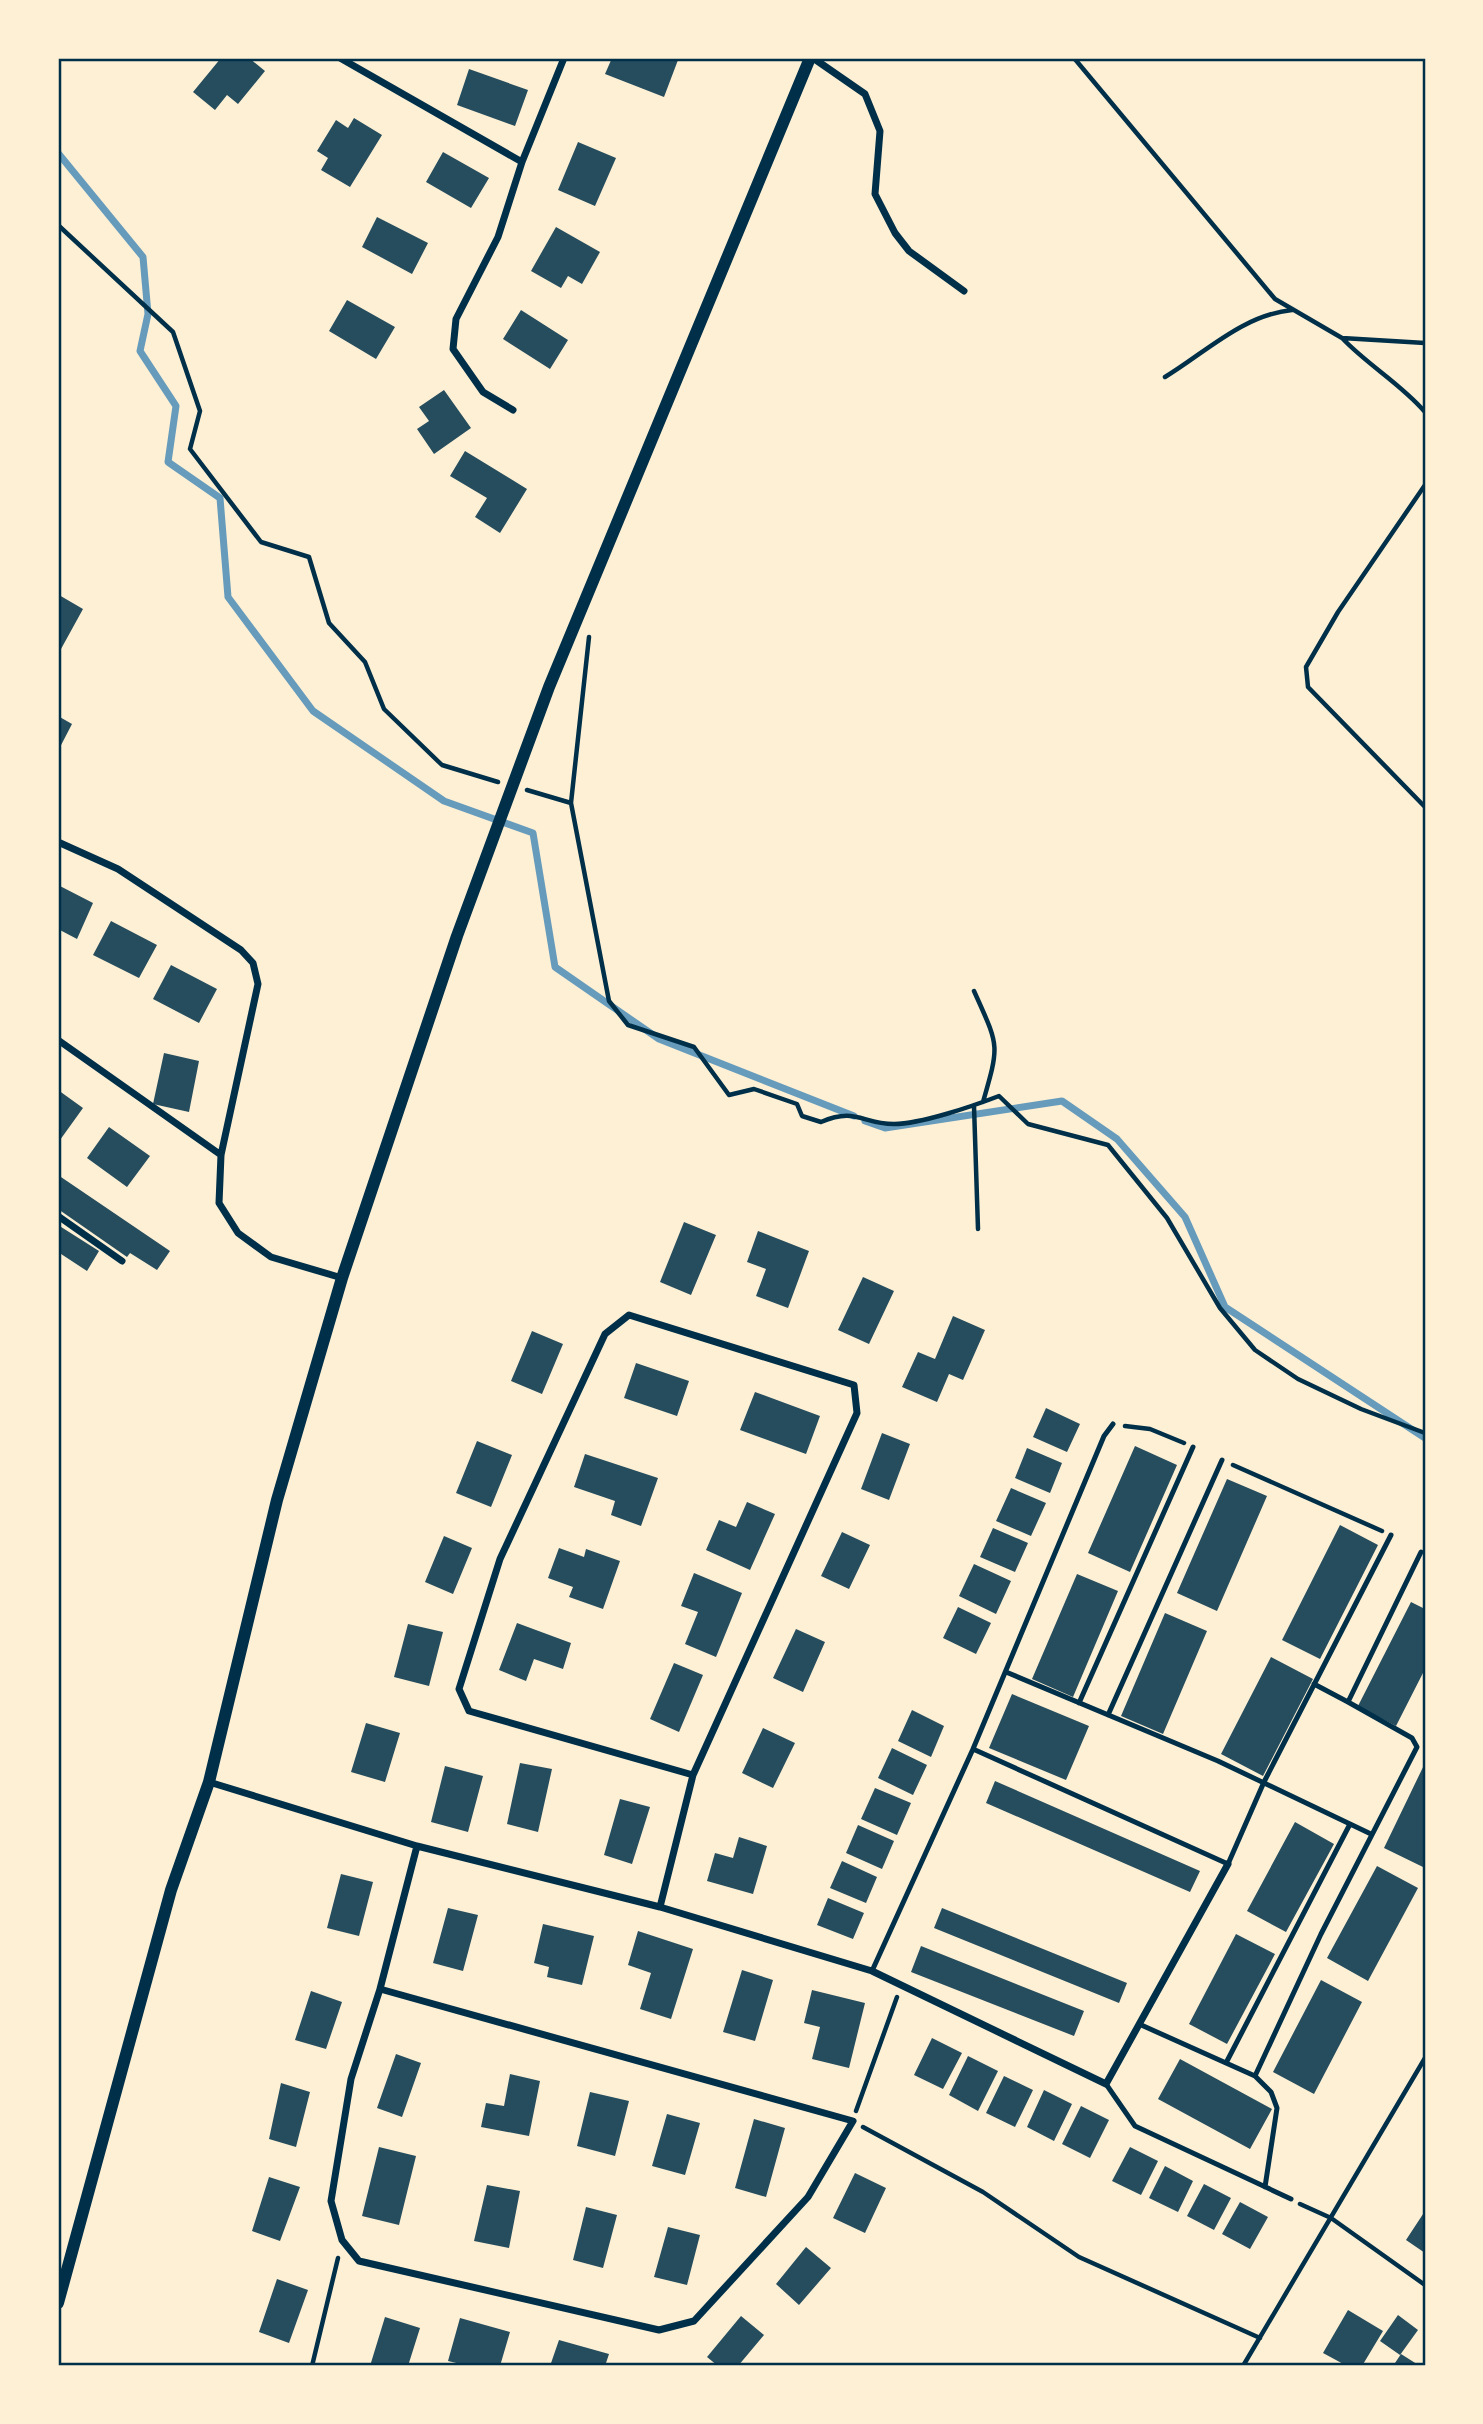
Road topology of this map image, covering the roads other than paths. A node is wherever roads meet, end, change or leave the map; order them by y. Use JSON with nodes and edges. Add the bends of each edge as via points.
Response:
{"nodes":[{"id":1,"x":340,"y":58,"type":"edge"},
{"id":2,"x":564,"y":58,"type":"edge"},
{"id":3,"x":811,"y":58,"type":"edge"},
{"id":4,"x":522,"y":162,"type":"junction"},
{"id":5,"x":964,"y":290,"type":"dead end"},
{"id":6,"x":513,"y":410,"type":"dead end"},
{"id":7,"x":58,"y":842,"type":"edge"},
{"id":8,"x":58,"y":1040,"type":"edge"},
{"id":9,"x":221,"y":1155,"type":"junction"},
{"id":10,"x":58,"y":1216,"type":"edge"},
{"id":11,"x":122,"y":1261,"type":"dead end"},
{"id":12,"x":342,"y":1278,"type":"junction"},
{"id":13,"x":1113,"y":1424,"type":"road end"},
{"id":14,"x":1193,"y":1447,"type":"road end"},
{"id":15,"x":1222,"y":1460,"type":"road end"},
{"id":16,"x":1391,"y":1535,"type":"road end"},
{"id":17,"x":1421,"y":1552,"type":"dead end"},
{"id":18,"x":1006,"y":1672,"type":"junction"},
{"id":19,"x":1314,"y":1684,"type":"junction"},
{"id":20,"x":1348,"y":1702,"type":"junction"},
{"id":21,"x":1079,"y":1703,"type":"junction"},
{"id":22,"x":1108,"y":1715,"type":"junction"},
{"id":23,"x":973,"y":1749,"type":"junction"},
{"id":24,"x":693,"y":1775,"type":"junction"},
{"id":25,"x":209,"y":1782,"type":"junction"},
{"id":26,"x":1264,"y":1783,"type":"junction"},
{"id":27,"x":1350,"y":1824,"type":"junction"},
{"id":28,"x":1371,"y":1834,"type":"junction"},
{"id":29,"x":417,"y":1846,"type":"junction"},
{"id":30,"x":1228,"y":1864,"type":"junction"},
{"id":31,"x":660,"y":1907,"type":"junction"},
{"id":32,"x":872,"y":1971,"type":"junction"},
{"id":33,"x":380,"y":1989,"type":"junction"},
{"id":34,"x":1139,"y":2024,"type":"junction"},
{"id":35,"x":1226,"y":2063,"type":"junction"},
{"id":36,"x":1255,"y":2076,"type":"junction"},
{"id":37,"x":1106,"y":2084,"type":"junction"},
{"id":38,"x":1265,"y":2187,"type":"junction"},
{"id":39,"x":1291,"y":2199,"type":"road end"},
{"id":40,"x":58,"y":2303,"type":"edge"}],
"edges":[{"from":1,"to":4,"type":"street"},
{"from":2,"to":4,"type":"street"},
{"from":3,"to":5,"type":"street","via":[[865,94],[880,131],[875,194],[895,233],[909,251]]},
{"from":3,"to":12,"type":"street","via":[[549,687],[457,936]]},
{"from":4,"to":6,"type":"street","via":[[498,237],[456,319],[453,349],[483,392]]},
{"from":7,"to":9,"type":"street","via":[[118,869],[254,963],[258,984]]},
{"from":8,"to":9,"type":"street"},
{"from":9,"to":12,"type":"street","via":[[219,1203],[238,1233],[271,1257]]},
{"from":10,"to":11,"type":"street"},
{"from":12,"to":25,"type":"street","via":[[277,1500]]},
{"from":13,"to":18,"type":"lane","via":[[1104,1436]]},
{"from":14,"to":21,"type":"lane"},
{"from":15,"to":22,"type":"lane"},
{"from":16,"to":19,"type":"lane"},
{"from":17,"to":20,"type":"lane"},
{"from":18,"to":21,"type":"lane"},
{"from":18,"to":23,"type":"lane"},
{"from":19,"to":20,"type":"lane"},
{"from":19,"to":26,"type":"lane"},
{"from":20,"to":28,"type":"lane","via":[[1412,1738],[1417,1747]]},
{"from":21,"to":22,"type":"lane"},
{"from":22,"to":26,"type":"lane"},
{"from":23,"to":30,"type":"lane"},
{"from":23,"to":32,"type":"lane"},
{"from":24,"to":24,"type":"street","via":[[468,1712],[459,1689],[500,1559],[606,1334],[629,1315],[854,1385],[857,1413]]},
{"from":24,"to":31,"type":"street"},
{"from":25,"to":29,"type":"street"},
{"from":25,"to":40,"type":"street","via":[[171,1890]]},
{"from":26,"to":27,"type":"lane"},
{"from":26,"to":30,"type":"lane"},
{"from":27,"to":28,"type":"lane"},
{"from":27,"to":35,"type":"lane"},
{"from":28,"to":36,"type":"lane"},
{"from":29,"to":31,"type":"street"},
{"from":29,"to":33,"type":"street"},
{"from":30,"to":34,"type":"street"},
{"from":31,"to":32,"type":"street"},
{"from":32,"to":37,"type":"street"},
{"from":33,"to":33,"type":"street","via":[[351,2079],[331,2201],[342,2240],[359,2261],[659,2330],[694,2321],[808,2197],[853,2121]]},
{"from":34,"to":35,"type":"lane"},
{"from":34,"to":37,"type":"street"},
{"from":35,"to":36,"type":"lane"},
{"from":36,"to":38,"type":"lane","via":[[1271,2092],[1277,2108]]},
{"from":37,"to":38,"type":"lane","via":[[1136,2126]]},
{"from":38,"to":39,"type":"lane"}]}
